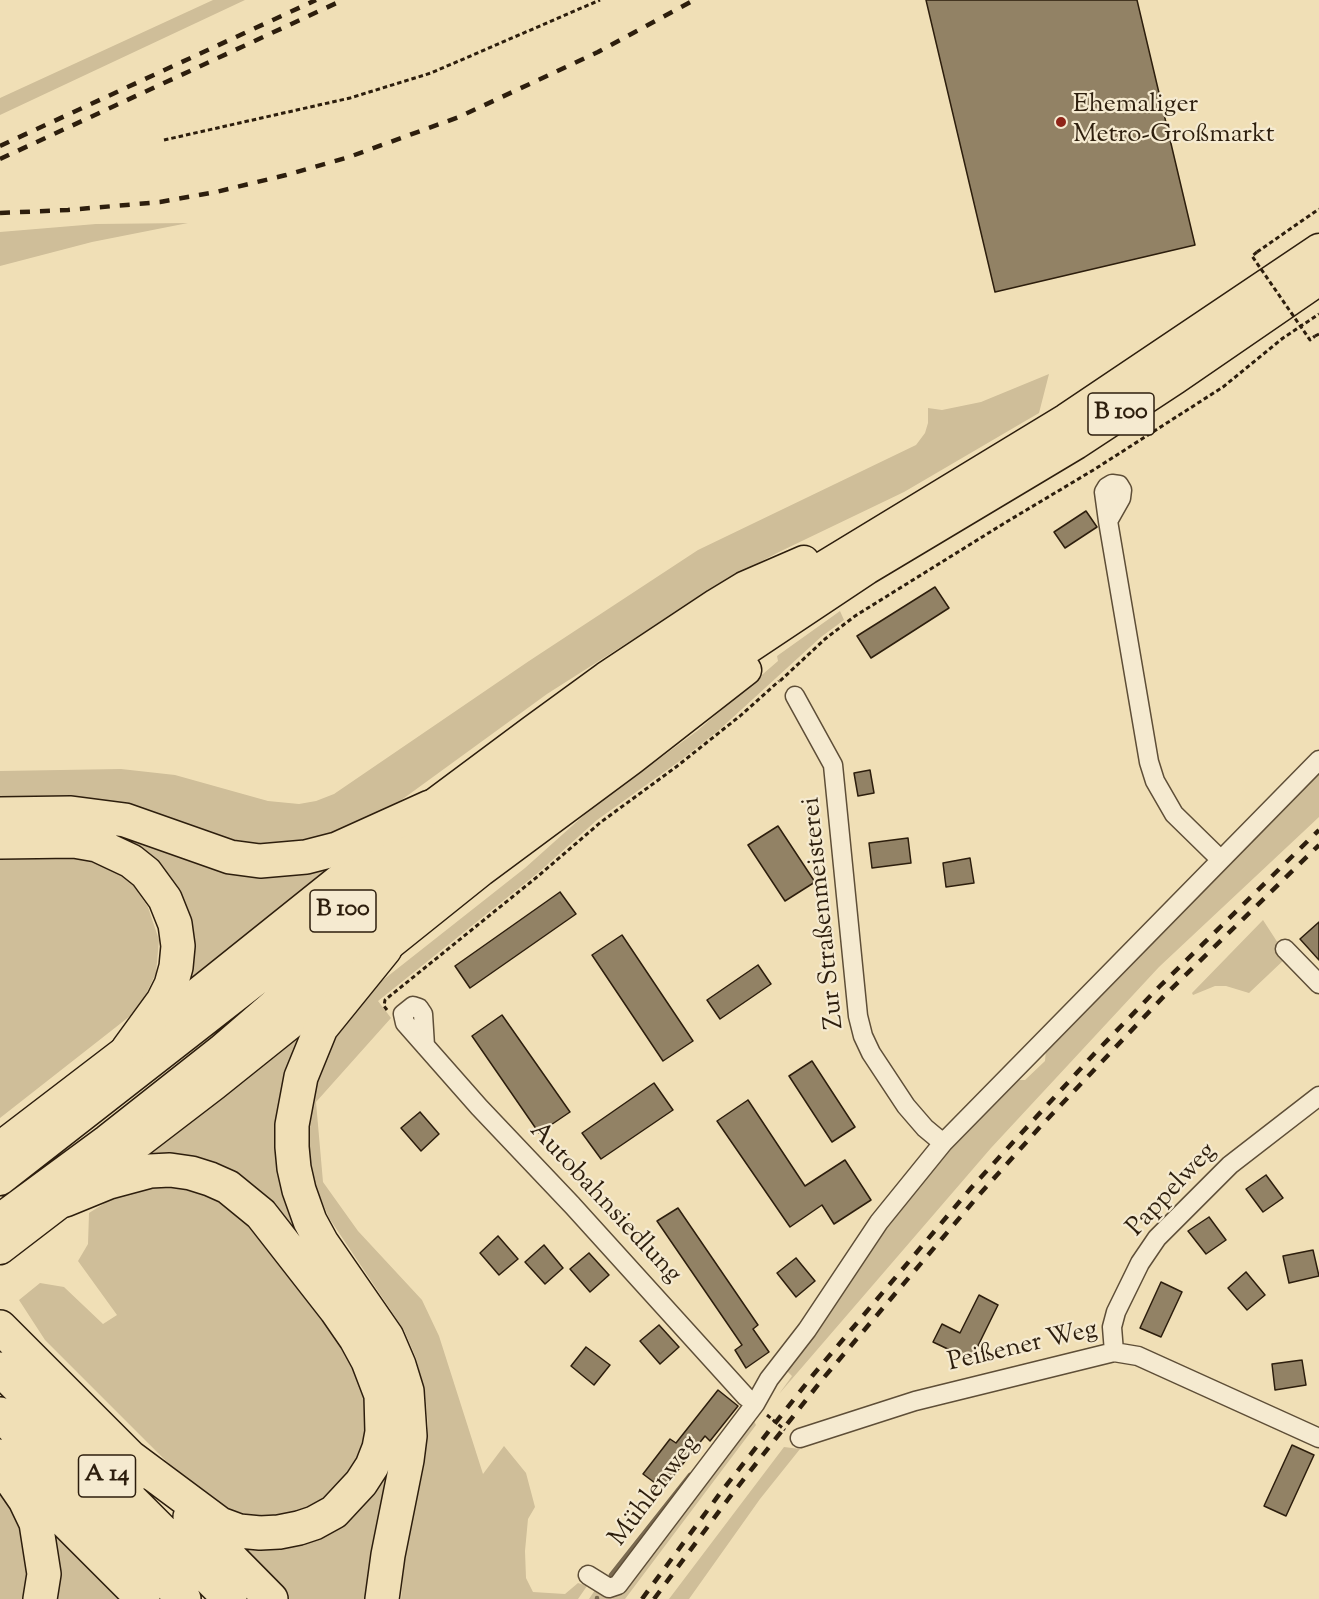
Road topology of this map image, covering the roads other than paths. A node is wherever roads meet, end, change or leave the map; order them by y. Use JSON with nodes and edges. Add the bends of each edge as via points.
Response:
{"nodes":[{"id":1,"x":1318,"y":257,"type":"edge"},
{"id":2,"x":1319,"y":297,"type":"edge"},
{"id":3,"x":1253,"y":326,"type":"junction"},
{"id":4,"x":895,"y":521,"type":"junction"},
{"id":5,"x":1108,"y":521,"type":"dead end"},
{"id":6,"x":867,"y":569,"type":"junction"},
{"id":7,"x":795,"y":696,"type":"road end"},
{"id":8,"x":1319,"y":760,"type":"edge"},
{"id":9,"x":430,"y":807,"type":"junction"},
{"id":10,"x":0,"y":814,"type":"edge"},
{"id":11,"x":0,"y":842,"type":"edge"},
{"id":12,"x":1221,"y":859,"type":"junction"},
{"id":13,"x":385,"y":949,"type":"junction"},
{"id":14,"x":1285,"y":949,"type":"dead end"},
{"id":15,"x":1319,"y":984,"type":"edge"},
{"id":16,"x":403,"y":1019,"type":"road end"},
{"id":17,"x":128,"y":1049,"type":"junction"},
{"id":18,"x":1319,"y":1096,"type":"edge"},
{"id":19,"x":943,"y":1143,"type":"junction"},
{"id":20,"x":0,"y":1147,"type":"edge"},
{"id":21,"x":0,"y":1180,"type":"edge"},
{"id":22,"x":65,"y":1200,"type":"junction"},
{"id":23,"x":0,"y":1219,"type":"edge"},
{"id":24,"x":0,"y":1249,"type":"edge"},
{"id":25,"x":0,"y":1327,"type":"edge"},
{"id":26,"x":1114,"y":1352,"type":"junction"},
{"id":27,"x":0,"y":1369,"type":"edge"},
{"id":28,"x":751,"y":1400,"type":"junction"},
{"id":29,"x":0,"y":1414,"type":"edge"},
{"id":30,"x":800,"y":1438,"type":"road end"},
{"id":31,"x":1319,"y":1438,"type":"edge"},
{"id":32,"x":0,"y":1456,"type":"edge"},
{"id":33,"x":130,"y":1457,"type":"junction"},
{"id":34,"x":0,"y":1466,"type":"edge"},
{"id":35,"x":588,"y":1575,"type":"dead end"},
{"id":36,"x":40,"y":1599,"type":"edge"},
{"id":37,"x":143,"y":1599,"type":"edge"},
{"id":38,"x":184,"y":1599,"type":"edge"},
{"id":39,"x":230,"y":1599,"type":"edge"},
{"id":40,"x":271,"y":1599,"type":"edge"},
{"id":41,"x":382,"y":1599,"type":"edge"}],
"edges":[{"from":1,"to":3,"type":"highway","number":"B 100"},
{"from":1,"to":4,"type":"highway","number":"B 100","via":[[1066,419]]},
{"from":2,"to":3,"type":"highway"},
{"from":3,"to":6,"type":"highway","number":"B 100","via":[[1076,444]]},
{"from":4,"to":9,"type":"highway","via":[[744,587],[716,604],[606,677]]},
{"from":4,"to":21,"type":"highway","number":"B 100","via":[[693,651],[545,755]]},
{"from":5,"to":12,"type":"street","via":[[1155,781],[1174,814]]},
{"from":6,"to":13,"type":"highway","via":[[816,618]]},
{"from":6,"to":23,"type":"highway","number":"B 100","via":[[633,725],[481,837],[337,950],[221,1050]]},
{"from":7,"to":19,"type":"street","name":"Zur Straßenmeisterei","via":[[833,765],[862,1036],[906,1106]]},
{"from":8,"to":12,"type":"street"},
{"from":9,"to":10,"type":"highway","via":[[338,849],[306,857],[260,861],[230,857],[125,820],[71,813]]},
{"from":9,"to":17,"type":"highway"},
{"from":11,"to":17,"type":"highway","via":[[74,840],[97,845],[131,861],[158,887],[175,924],[176,967],[163,1001]]},
{"from":12,"to":19,"type":"street"},
{"from":13,"to":22,"type":"highway"},
{"from":13,"to":41,"type":"highway","via":[[321,1028],[301,1077],[292,1125],[294,1168],[310,1221],[387,1337],[407,1391],[410,1436]]},
{"from":14,"to":15,"type":"street"},
{"from":16,"to":28,"type":"street","name":"Autobahnsiedlung","via":[[408,1009],[418,1008],[425,1021],[425,1046]]},
{"from":17,"to":20,"type":"highway"},
{"from":18,"to":26,"type":"street","name":"Pappelweg","via":[[1230,1165],[1157,1238],[1116,1312],[1112,1327]]},
{"from":19,"to":28,"type":"street","via":[[879,1222],[807,1330]]},
{"from":22,"to":24,"type":"highway"},
{"from":22,"to":33,"type":"highway","via":[[150,1171],[191,1173],[228,1187],[261,1214],[336,1310],[368,1361],[381,1395],[379,1448],[361,1484],[334,1512],[299,1528],[260,1533],[220,1524]]},
{"from":25,"to":33,"type":"highway"},
{"from":26,"to":30,"type":"street","name":"Peißener Weg","via":[[915,1401]]},
{"from":26,"to":31,"type":"street","name":"Peißener Weg","via":[[1138,1356]]},
{"from":27,"to":39,"type":"highway","number":"A 14"},
{"from":28,"to":35,"type":"street","name":"Mühlenweg","via":[[618,1585],[609,1588]]},
{"from":29,"to":38,"type":"highway","number":"A 14"},
{"from":32,"to":37,"type":"highway"},
{"from":33,"to":40,"type":"highway"},
{"from":34,"to":36,"type":"highway","via":[[36,1523],[44,1574]]}]}
